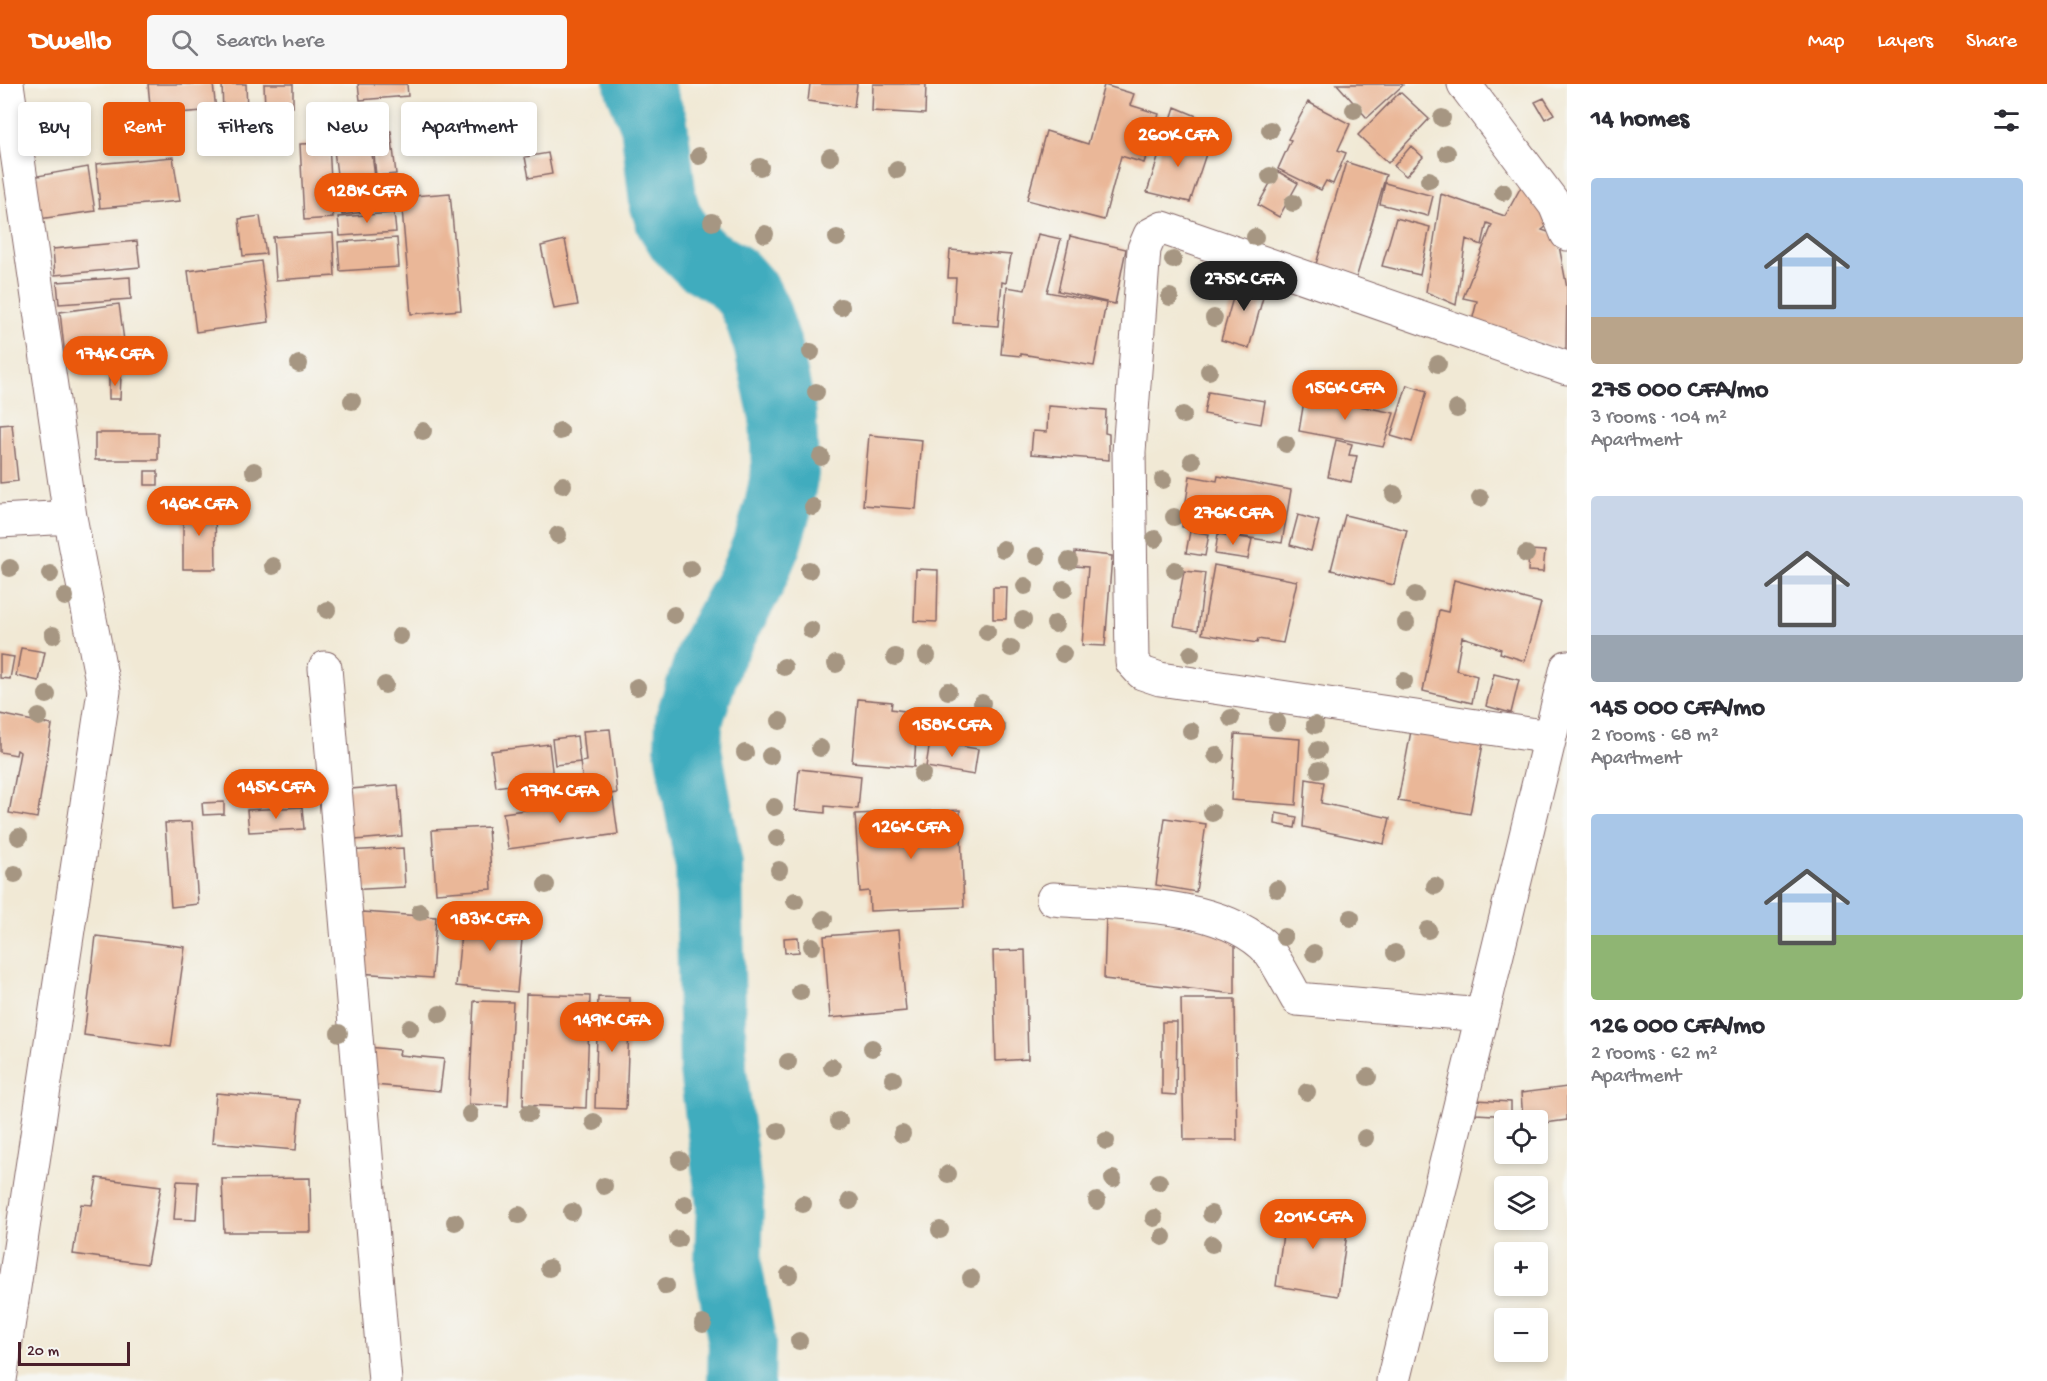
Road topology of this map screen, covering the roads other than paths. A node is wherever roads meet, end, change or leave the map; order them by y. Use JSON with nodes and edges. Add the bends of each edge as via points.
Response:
{"nodes":[{"id":1,"x":6,"y":84,"type":"edge"},
{"id":2,"x":1464,"y":84,"type":"edge"},
{"id":3,"x":1567,"y":234,"type":"edge"},
{"id":4,"x":1567,"y":368,"type":"edge"},
{"id":5,"x":70,"y":517,"type":"junction"},
{"id":6,"x":0,"y":520,"type":"edge"},
{"id":7,"x":1567,"y":667,"type":"edge"},
{"id":8,"x":325,"y":668,"type":"dead end"},
{"id":9,"x":1550,"y":737,"type":"junction"},
{"id":10,"x":1053,"y":899,"type":"dead end"},
{"id":11,"x":1482,"y":1015,"type":"junction"},
{"id":12,"x":0,"y":1380,"type":"edge"},
{"id":13,"x":385,"y":1381,"type":"edge"},
{"id":14,"x":1393,"y":1381,"type":"edge"}],
"edges":[{"from":1,"to":5,"type":"street"},
{"from":2,"to":3,"type":"street","via":[[1555,206]]},
{"from":4,"to":9,"type":"street","via":[[1162,228],[1150,235],[1144,249],[1129,453],[1132,662],[1142,673],[1160,679]]},
{"from":5,"to":6,"type":"street"},
{"from":5,"to":12,"type":"street","via":[[104,691]]},
{"from":7,"to":9,"type":"street"},
{"from":8,"to":13,"type":"street"},
{"from":9,"to":11,"type":"street"},
{"from":10,"to":11,"type":"street","via":[[1176,910],[1223,920],[1264,945],[1296,999]]},
{"from":11,"to":14,"type":"street"}]}
